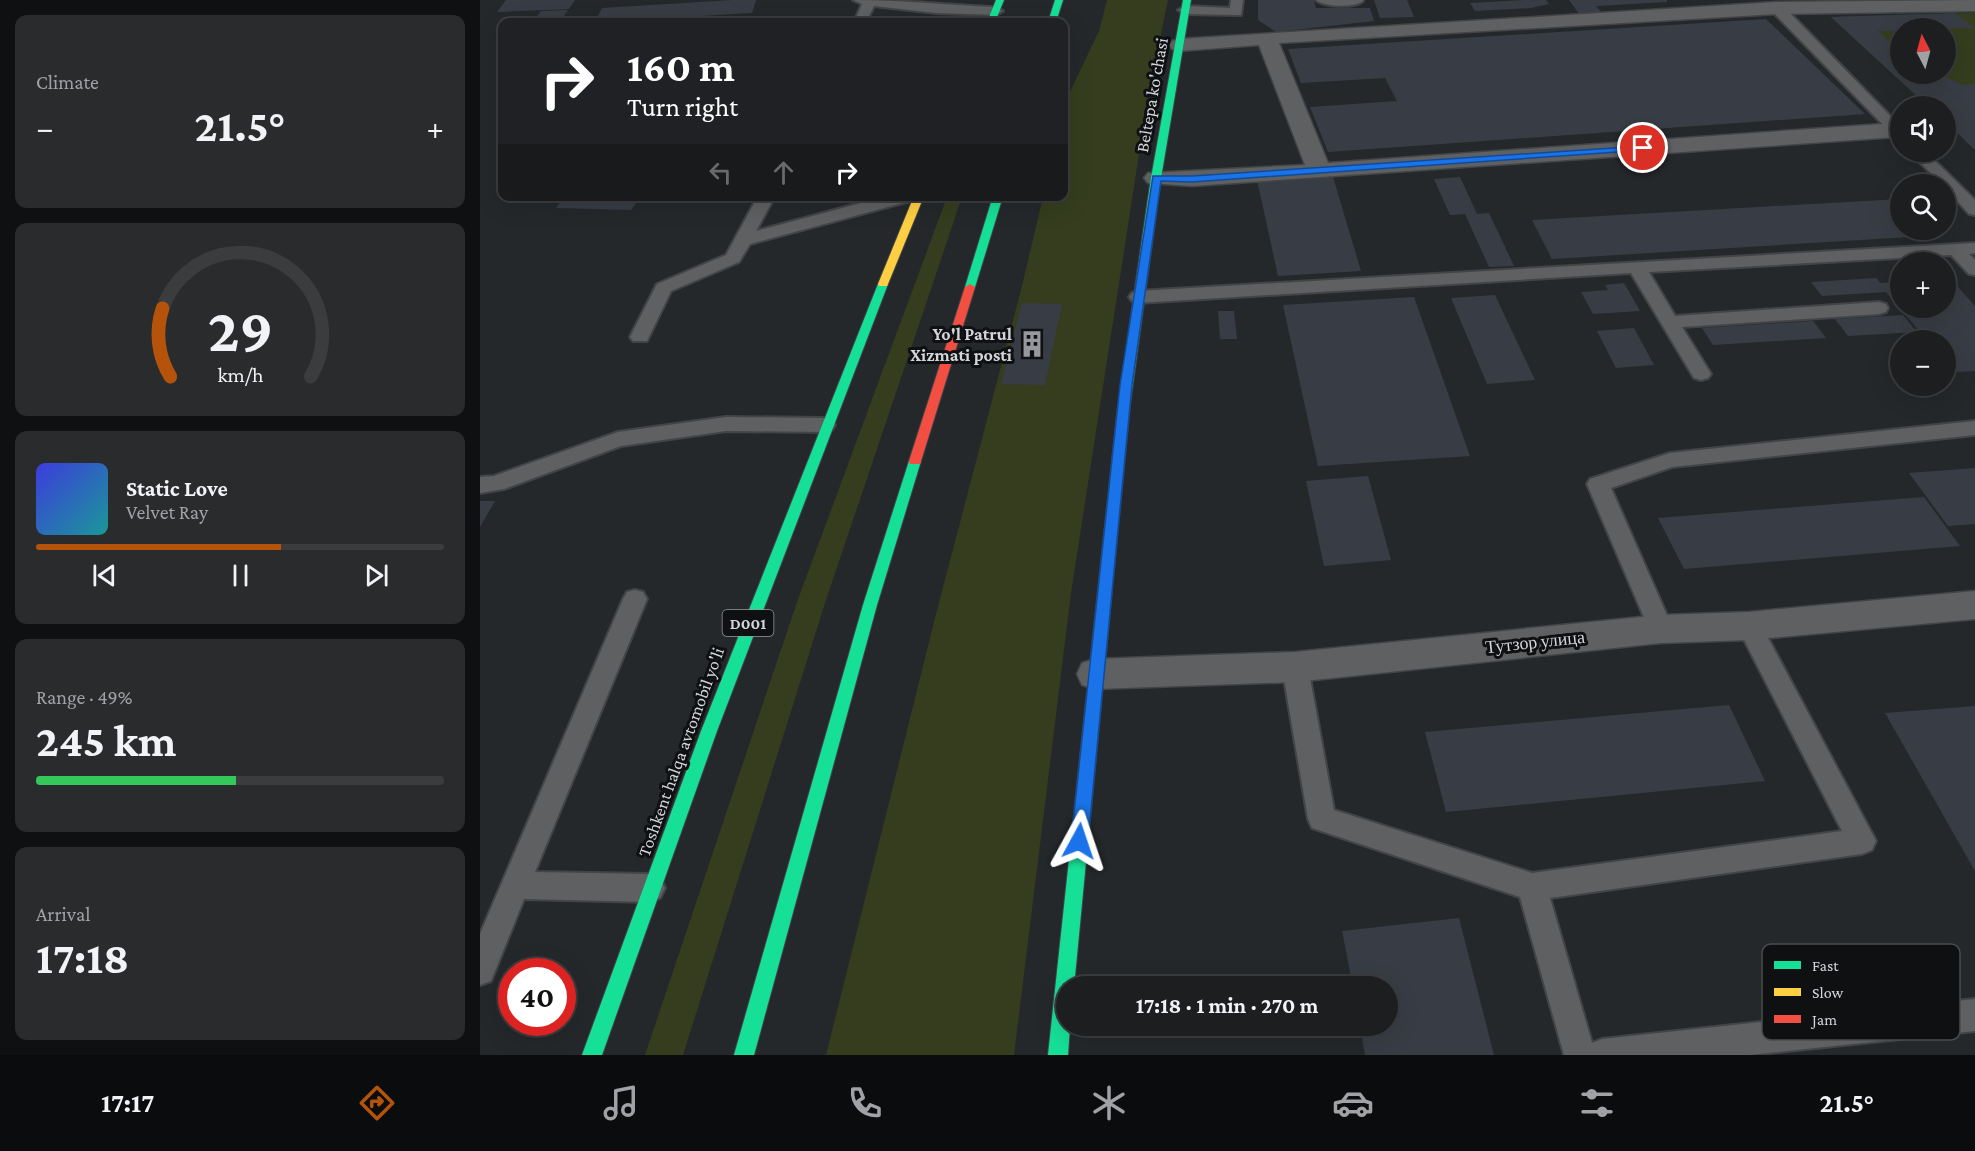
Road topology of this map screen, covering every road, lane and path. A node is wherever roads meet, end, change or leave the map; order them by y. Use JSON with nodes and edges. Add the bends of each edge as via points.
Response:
{"nodes":[{"id":1,"x":1059,"y":0,"type":"edge"},
{"id":2,"x":1237,"y":0,"type":"edge"},
{"id":3,"x":1322,"y":0,"type":"edge"},
{"id":4,"x":865,"y":1,"type":"edge"},
{"id":5,"x":1357,"y":1,"type":"edge"},
{"id":6,"x":1186,"y":5,"type":"edge"},
{"id":7,"x":1975,"y":5,"type":"edge"},
{"id":8,"x":1777,"y":8,"type":"junction"},
{"id":9,"x":996,"y":11,"type":"edge"},
{"id":10,"x":861,"y":18,"type":"edge"},
{"id":11,"x":1053,"y":18,"type":"edge"},
{"id":12,"x":1267,"y":38,"type":"junction"},
{"id":13,"x":1179,"y":45,"type":"junction"},
{"id":14,"x":1890,"y":123,"type":"edge"},
{"id":15,"x":1890,"y":133,"type":"edge"},
{"id":16,"x":1928,"y":162,"type":"edge"},
{"id":17,"x":1319,"y":171,"type":"junction"},
{"id":18,"x":1156,"y":178,"type":"junction"},
{"id":19,"x":764,"y":201,"type":"edge"},
{"id":20,"x":889,"y":201,"type":"edge"},
{"id":21,"x":917,"y":201,"type":"edge"},
{"id":22,"x":996,"y":201,"type":"edge"},
{"id":23,"x":1975,"y":210,"type":"edge"},
{"id":24,"x":743,"y":240,"type":"junction"},
{"id":25,"x":1975,"y":248,"type":"edge"},
{"id":26,"x":1956,"y":250,"type":"junction"},
{"id":27,"x":1637,"y":268,"type":"junction"},
{"id":28,"x":1975,"y":270,"type":"edge"},
{"id":29,"x":1138,"y":297,"type":"junction"},
{"id":30,"x":1879,"y":308,"type":"dead end"},
{"id":31,"x":1670,"y":322,"type":"junction"},
{"id":32,"x":640,"y":337,"type":"dead end"},
{"id":33,"x":1701,"y":374,"type":"dead end"},
{"id":34,"x":825,"y":425,"type":"junction"},
{"id":35,"x":1975,"y":428,"type":"edge"},
{"id":36,"x":480,"y":485,"type":"edge"},
{"id":37,"x":635,"y":599,"type":"dead end"},
{"id":38,"x":1975,"y":605,"type":"edge"},
{"id":39,"x":1749,"y":626,"type":"junction"},
{"id":40,"x":1661,"y":629,"type":"junction"},
{"id":41,"x":1295,"y":667,"type":"junction"},
{"id":42,"x":1095,"y":674,"type":"junction"},
{"id":43,"x":515,"y":885,"type":"junction"},
{"id":44,"x":1532,"y":887,"type":"junction"},
{"id":45,"x":650,"y":888,"type":"junction"},
{"id":46,"x":480,"y":970,"type":"edge"},
{"id":47,"x":1975,"y":1015,"type":"edge"},
{"id":48,"x":1960,"y":1017,"type":"edge"},
{"id":49,"x":1762,"y":1038,"type":"edge"},
{"id":50,"x":592,"y":1055,"type":"edge"},
{"id":51,"x":744,"y":1055,"type":"edge"},
{"id":52,"x":1058,"y":1055,"type":"edge"},
{"id":53,"x":1580,"y":1055,"type":"edge"},
{"id":54,"x":1602,"y":1055,"type":"edge"}],
"edges":[{"from":1,"to":11,"type":"main road"},
{"from":2,"to":6,"type":"lane","via":[[1236,12]]},
{"from":3,"to":5,"type":"lane"},
{"from":4,"to":9,"type":"lane"},
{"from":4,"to":10,"type":"lane"},
{"from":6,"to":13,"type":"main road","name":"Beltepa ko'chasi"},
{"from":7,"to":8,"type":"street"},
{"from":8,"to":12,"type":"street"},
{"from":8,"to":14,"type":"lane"},
{"from":12,"to":13,"type":"street"},
{"from":12,"to":17,"type":"street"},
{"from":13,"to":18,"type":"main road","name":"Beltepa ko'chasi"},
{"from":15,"to":17,"type":"street"},
{"from":16,"to":23,"type":"lane"},
{"from":17,"to":18,"type":"street"},
{"from":18,"to":29,"type":"main road","name":"Beltepa ko'chasi"},
{"from":19,"to":24,"type":"lane"},
{"from":20,"to":24,"type":"lane"},
{"from":21,"to":34,"type":"main road","name":"Toshkent halqa avtomobil yo'li","number":"D001"},
{"from":22,"to":51,"type":"main road","via":[[870,605]]},
{"from":24,"to":32,"type":"lane","via":[[733,258],[663,288]]},
{"from":25,"to":26,"type":"lane"},
{"from":26,"to":27,"type":"lane"},
{"from":26,"to":28,"type":"lane"},
{"from":27,"to":29,"type":"lane"},
{"from":27,"to":31,"type":"lane"},
{"from":29,"to":42,"type":"main road","name":"Beltepa ko'chasi"},
{"from":30,"to":31,"type":"lane"},
{"from":31,"to":33,"type":"lane"},
{"from":34,"to":36,"type":"lane","via":[[726,424],[618,438],[496,484]]},
{"from":34,"to":45,"type":"main road","name":"Toshkent halqa avtomobil yo'li","number":"D001"},
{"from":35,"to":40,"type":"lane","via":[[1670,460],[1598,484]]},
{"from":37,"to":43,"type":"lane"},
{"from":38,"to":39,"type":"street","name":"Тутзор улица"},
{"from":39,"to":40,"type":"street","name":"Тутзор улица"},
{"from":39,"to":44,"type":"lane","via":[[1862,841]]},
{"from":40,"to":41,"type":"street","name":"Тутзор улица"},
{"from":41,"to":42,"type":"street","name":"Тутзор улица"},
{"from":41,"to":44,"type":"lane","via":[[1322,819]]},
{"from":42,"to":52,"type":"main road","name":"Beltepa ko'chasi"},
{"from":43,"to":45,"type":"lane"},
{"from":43,"to":46,"type":"lane"},
{"from":44,"to":53,"type":"lane"},
{"from":45,"to":50,"type":"main road","name":"Toshkent halqa avtomobil yo'li","number":"D001"},
{"from":47,"to":48,"type":"lane"},
{"from":49,"to":54,"type":"lane"}]}
